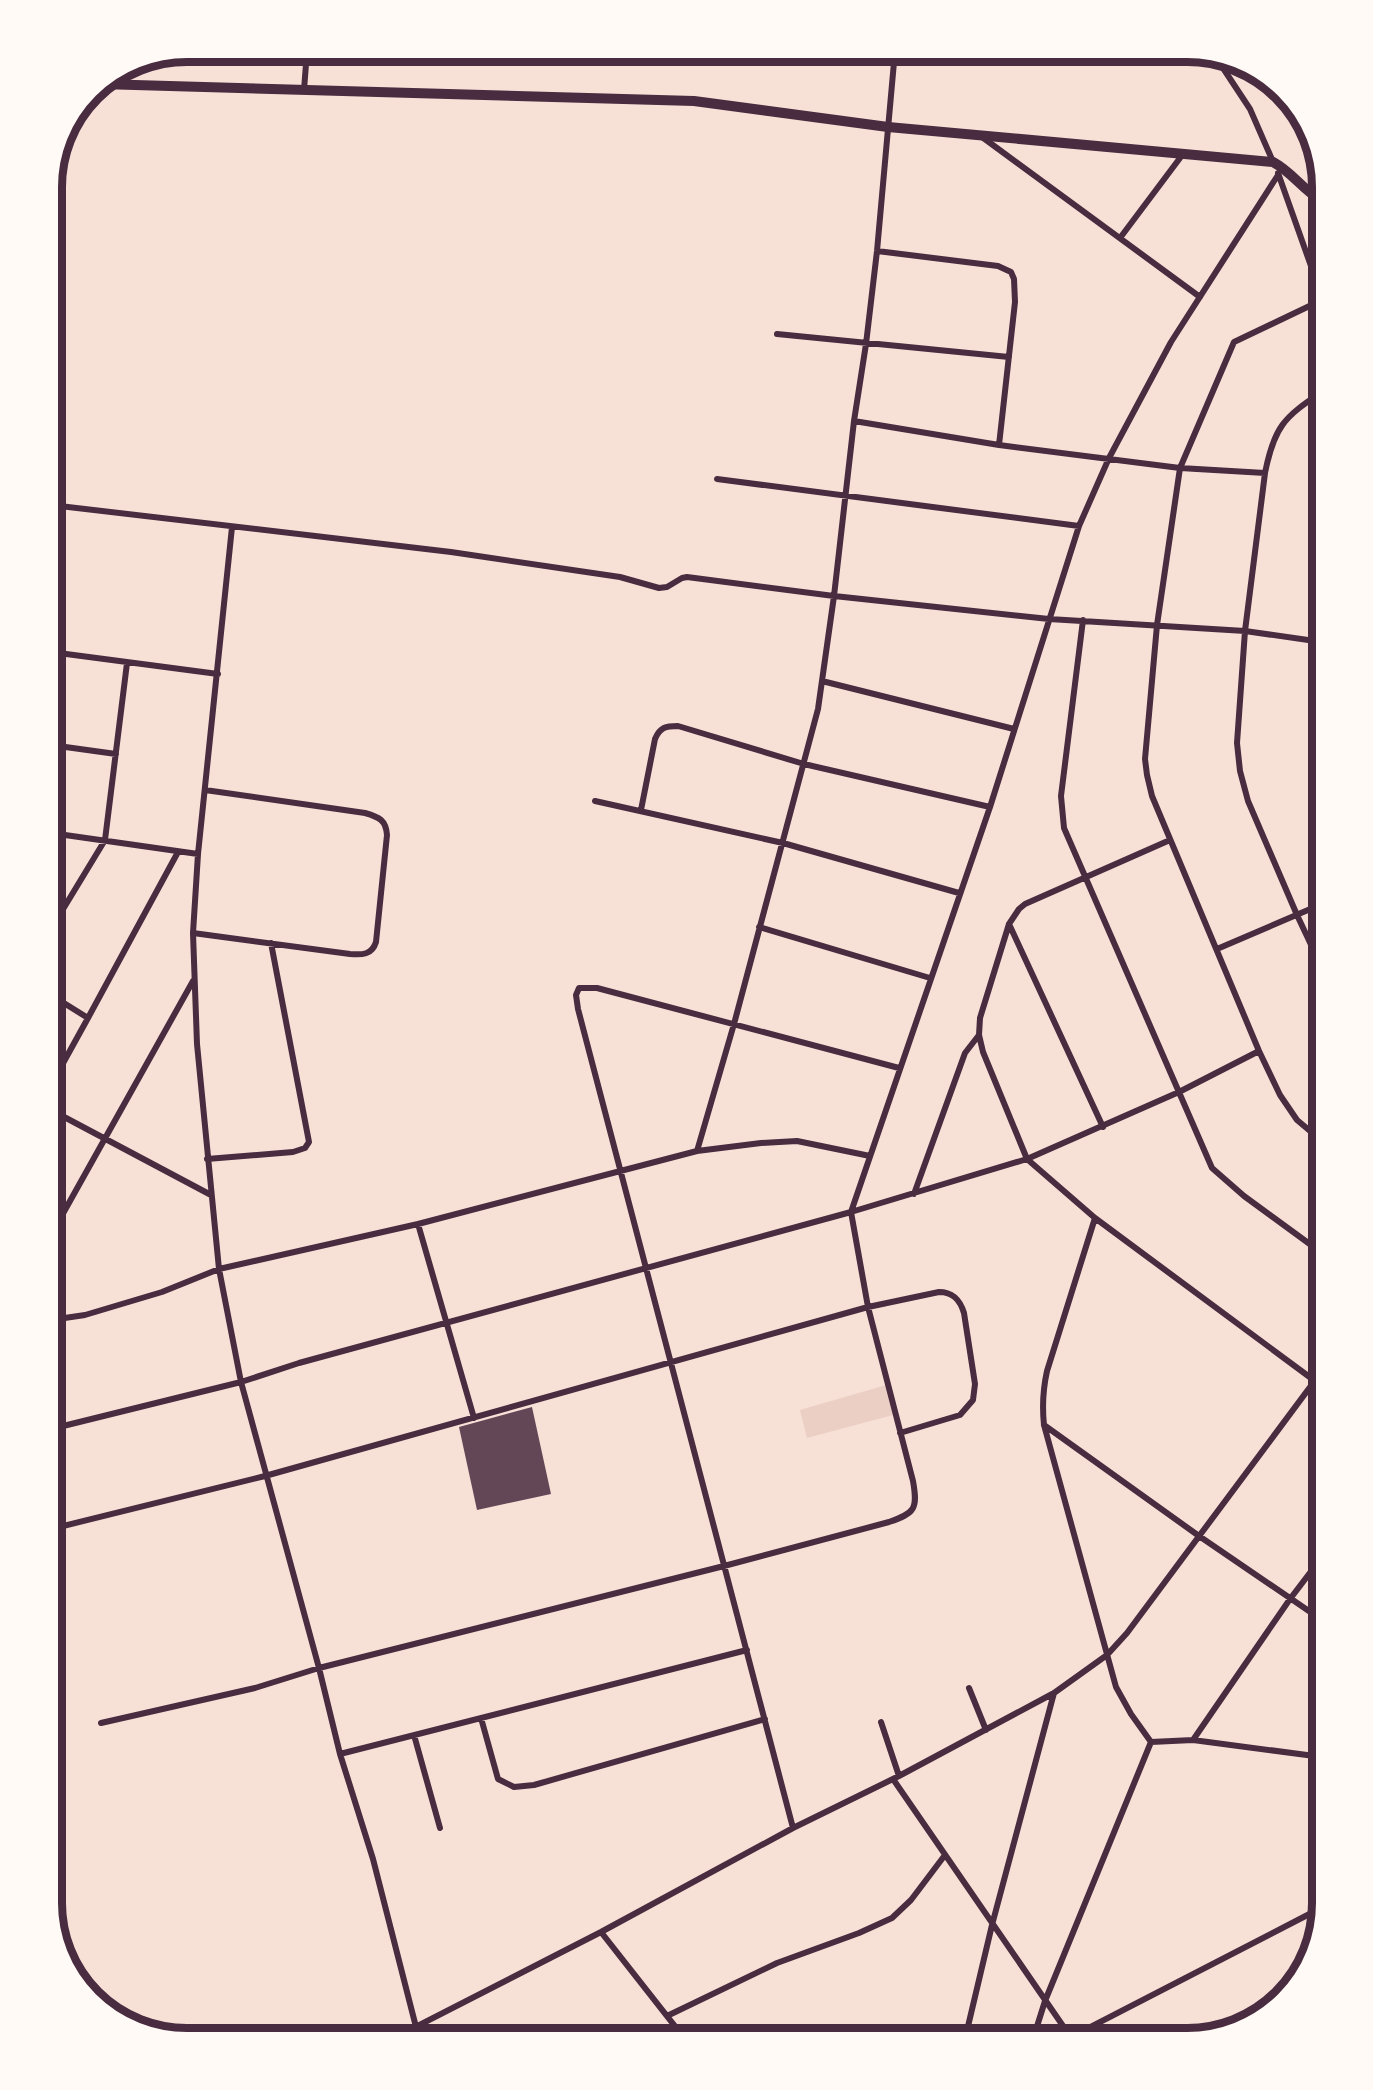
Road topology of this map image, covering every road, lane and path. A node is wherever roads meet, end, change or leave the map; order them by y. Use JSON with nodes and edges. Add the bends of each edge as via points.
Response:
{"nodes":[{"id":1,"x":306,"y":62,"type":"edge"},
{"id":2,"x":894,"y":62,"type":"edge"},
{"id":3,"x":1222,"y":67,"type":"edge"},
{"id":4,"x":115,"y":84,"type":"edge"},
{"id":5,"x":304,"y":90,"type":"junction"},
{"id":6,"x":888,"y":127,"type":"junction"},
{"id":7,"x":980,"y":135,"type":"junction"},
{"id":8,"x":1184,"y":154,"type":"junction"},
{"id":9,"x":1274,"y":162,"type":"junction"},
{"id":10,"x":1278,"y":175,"type":"junction"},
{"id":11,"x":1312,"y":195,"type":"edge"},
{"id":12,"x":1120,"y":238,"type":"junction"},
{"id":13,"x":877,"y":252,"type":"junction"},
{"id":14,"x":1312,"y":271,"type":"edge"},
{"id":15,"x":1200,"y":297,"type":"junction"},
{"id":16,"x":1312,"y":304,"type":"edge"},
{"id":17,"x":777,"y":334,"type":"dead end"},
{"id":18,"x":866,"y":344,"type":"junction"},
{"id":19,"x":1009,"y":357,"type":"junction"},
{"id":20,"x":1312,"y":399,"type":"edge"},
{"id":21,"x":854,"y":421,"type":"junction"},
{"id":22,"x":999,"y":445,"type":"junction"},
{"id":23,"x":1109,"y":458,"type":"junction"},
{"id":24,"x":1180,"y":468,"type":"junction"},
{"id":25,"x":1265,"y":472,"type":"junction"},
{"id":26,"x":717,"y":479,"type":"dead end"},
{"id":27,"x":846,"y":497,"type":"junction"},
{"id":28,"x":62,"y":507,"type":"edge"},
{"id":29,"x":1079,"y":526,"type":"junction"},
{"id":30,"x":232,"y":527,"type":"junction"},
{"id":31,"x":834,"y":596,"type":"junction"},
{"id":32,"x":1049,"y":619,"type":"junction"},
{"id":33,"x":1083,"y":620,"type":"junction"},
{"id":34,"x":1157,"y":625,"type":"junction"},
{"id":35,"x":1245,"y":631,"type":"junction"},
{"id":36,"x":1312,"y":641,"type":"edge"},
{"id":37,"x":62,"y":654,"type":"edge"},
{"id":38,"x":127,"y":663,"type":"junction"},
{"id":39,"x":218,"y":674,"type":"junction"},
{"id":40,"x":822,"y":681,"type":"junction"},
{"id":41,"x":1014,"y":729,"type":"junction"},
{"id":42,"x":62,"y":747,"type":"edge"},
{"id":43,"x":116,"y":754,"type":"junction"},
{"id":44,"x":804,"y":764,"type":"junction"},
{"id":45,"x":205,"y":790,"type":"junction"},
{"id":46,"x":595,"y":801,"type":"dead end"},
{"id":47,"x":990,"y":807,"type":"junction"},
{"id":48,"x":641,"y":810,"type":"junction"},
{"id":49,"x":62,"y":834,"type":"edge"},
{"id":50,"x":105,"y":840,"type":"junction"},
{"id":51,"x":1170,"y":840,"type":"junction"},
{"id":52,"x":783,"y":843,"type":"junction"},
{"id":53,"x":178,"y":852,"type":"junction"},
{"id":54,"x":198,"y":854,"type":"junction"},
{"id":55,"x":1085,"y":879,"type":"junction"},
{"id":56,"x":959,"y":893,"type":"junction"},
{"id":57,"x":1312,"y":908,"type":"edge"},
{"id":58,"x":62,"y":911,"type":"edge"},
{"id":59,"x":1297,"y":915,"type":"junction"},
{"id":60,"x":1009,"y":924,"type":"junction"},
{"id":61,"x":759,"y":927,"type":"junction"},
{"id":62,"x":193,"y":933,"type":"junction"},
{"id":63,"x":271,"y":943,"type":"junction"},
{"id":64,"x":1312,"y":947,"type":"edge"},
{"id":65,"x":1217,"y":949,"type":"junction"},
{"id":66,"x":930,"y":978,"type":"junction"},
{"id":67,"x":194,"y":980,"type":"junction"},
{"id":68,"x":62,"y":1002,"type":"edge"},
{"id":69,"x":88,"y":1018,"type":"junction"},
{"id":70,"x":734,"y":1024,"type":"junction"},
{"id":71,"x":979,"y":1035,"type":"junction"},
{"id":72,"x":1259,"y":1051,"type":"junction"},
{"id":73,"x":62,"y":1064,"type":"edge"},
{"id":74,"x":899,"y":1068,"type":"junction"},
{"id":75,"x":1179,"y":1092,"type":"junction"},
{"id":76,"x":62,"y":1115,"type":"edge"},
{"id":77,"x":1102,"y":1127,"type":"junction"},
{"id":78,"x":1312,"y":1133,"type":"edge"},
{"id":79,"x":106,"y":1137,"type":"junction"},
{"id":80,"x":697,"y":1151,"type":"junction"},
{"id":81,"x":870,"y":1156,"type":"junction"},
{"id":82,"x":207,"y":1159,"type":"junction"},
{"id":83,"x":1027,"y":1159,"type":"junction"},
{"id":84,"x":620,"y":1170,"type":"junction"},
{"id":85,"x":914,"y":1194,"type":"junction"},
{"id":86,"x":212,"y":1195,"type":"junction"},
{"id":87,"x":851,"y":1212,"type":"junction"},
{"id":88,"x":62,"y":1215,"type":"edge"},
{"id":89,"x":1095,"y":1218,"type":"junction"},
{"id":90,"x":418,"y":1224,"type":"junction"},
{"id":91,"x":1312,"y":1246,"type":"edge"},
{"id":92,"x":219,"y":1269,"type":"junction"},
{"id":93,"x":646,"y":1269,"type":"junction"},
{"id":94,"x":868,"y":1307,"type":"junction"},
{"id":95,"x":62,"y":1318,"type":"edge"},
{"id":96,"x":446,"y":1322,"type":"junction"},
{"id":97,"x":670,"y":1361,"type":"junction"},
{"id":98,"x":1312,"y":1379,"type":"edge"},
{"id":99,"x":241,"y":1382,"type":"junction"},
{"id":100,"x":1312,"y":1385,"type":"edge"},
{"id":101,"x":474,"y":1418,"type":"junction"},
{"id":102,"x":1044,"y":1425,"type":"junction"},
{"id":103,"x":62,"y":1426,"type":"edge"},
{"id":104,"x":900,"y":1433,"type":"junction"},
{"id":105,"x":266,"y":1476,"type":"junction"},
{"id":106,"x":62,"y":1526,"type":"edge"},
{"id":107,"x":1199,"y":1536,"type":"junction"},
{"id":108,"x":724,"y":1566,"type":"junction"},
{"id":109,"x":1312,"y":1570,"type":"edge"},
{"id":110,"x":1290,"y":1599,"type":"junction"},
{"id":111,"x":1312,"y":1613,"type":"edge"},
{"id":112,"x":747,"y":1650,"type":"junction"},
{"id":113,"x":1107,"y":1655,"type":"junction"},
{"id":114,"x":319,"y":1668,"type":"junction"},
{"id":115,"x":969,"y":1688,"type":"dead end"},
{"id":116,"x":1054,"y":1693,"type":"junction"},
{"id":117,"x":481,"y":1718,"type":"junction"},
{"id":118,"x":765,"y":1719,"type":"junction"},
{"id":119,"x":881,"y":1722,"type":"dead end"},
{"id":120,"x":101,"y":1723,"type":"dead end"},
{"id":121,"x":986,"y":1730,"type":"junction"},
{"id":122,"x":414,"y":1735,"type":"junction"},
{"id":123,"x":1193,"y":1740,"type":"junction"},
{"id":124,"x":1151,"y":1742,"type":"junction"},
{"id":125,"x":340,"y":1754,"type":"junction"},
{"id":126,"x":1312,"y":1756,"type":"edge"},
{"id":127,"x":896,"y":1778,"type":"junction"},
{"id":128,"x":440,"y":1828,"type":"dead end"},
{"id":129,"x":794,"y":1828,"type":"junction"},
{"id":130,"x":945,"y":1855,"type":"junction"},
{"id":131,"x":1311,"y":1913,"type":"edge"},
{"id":132,"x":992,"y":1925,"type":"junction"},
{"id":133,"x":601,"y":1932,"type":"junction"},
{"id":134,"x":1045,"y":2001,"type":"junction"},
{"id":135,"x":667,"y":2016,"type":"junction"},
{"id":136,"x":416,"y":2027,"type":"joint"},
{"id":137,"x":676,"y":2028,"type":"edge"},
{"id":138,"x":968,"y":2028,"type":"edge"},
{"id":139,"x":1036,"y":2028,"type":"edge"},
{"id":140,"x":1065,"y":2028,"type":"edge"},
{"id":141,"x":1091,"y":2028,"type":"edge"}],
"edges":[{"from":1,"to":5,"type":"street"},
{"from":2,"to":6,"type":"street"},
{"from":3,"to":9,"type":"street","via":[[1250,109]]},
{"from":4,"to":5,"type":"street"},
{"from":5,"to":6,"type":"street","via":[[694,101]]},
{"from":6,"to":7,"type":"street"},
{"from":6,"to":13,"type":"street"},
{"from":7,"to":8,"type":"street"},
{"from":7,"to":12,"type":"street"},
{"from":8,"to":9,"type":"street"},
{"from":8,"to":12,"type":"street"},
{"from":9,"to":10,"type":"street"},
{"from":9,"to":11,"type":"street","via":[[1288,170]]},
{"from":10,"to":14,"type":"street"},
{"from":10,"to":15,"type":"street"},
{"from":12,"to":15,"type":"street"},
{"from":13,"to":18,"type":"street"},
{"from":13,"to":19,"type":"street","via":[[998,266],[1011,272],[1015,302]]},
{"from":15,"to":23,"type":"street","via":[[1171,342]]},
{"from":16,"to":24,"type":"street","via":[[1234,342]]},
{"from":17,"to":18,"type":"street"},
{"from":18,"to":19,"type":"street"},
{"from":18,"to":21,"type":"street"},
{"from":19,"to":22,"type":"street"},
{"from":20,"to":25,"type":"street","via":[[1279,427]]},
{"from":21,"to":22,"type":"street"},
{"from":21,"to":27,"type":"street"},
{"from":22,"to":23,"type":"street"},
{"from":23,"to":24,"type":"street"},
{"from":23,"to":29,"type":"street"},
{"from":24,"to":25,"type":"street"},
{"from":24,"to":34,"type":"street"},
{"from":25,"to":35,"type":"street"},
{"from":26,"to":27,"type":"street"},
{"from":27,"to":29,"type":"street"},
{"from":27,"to":31,"type":"street"},
{"from":28,"to":30,"type":"street"},
{"from":29,"to":32,"type":"street"},
{"from":30,"to":31,"type":"street","via":[[485,557],[620,577],[659,588],[687,577]]},
{"from":30,"to":39,"type":"street"},
{"from":31,"to":32,"type":"street"},
{"from":31,"to":40,"type":"street"},
{"from":32,"to":33,"type":"street"},
{"from":32,"to":41,"type":"street"},
{"from":33,"to":34,"type":"street"},
{"from":33,"to":55,"type":"street","via":[[1061,796],[1064,828]]},
{"from":34,"to":35,"type":"street"},
{"from":34,"to":51,"type":"street","via":[[1145,759],[1152,795]]},
{"from":35,"to":36,"type":"street"},
{"from":35,"to":59,"type":"street","via":[[1237,743],[1240,771],[1248,801]]},
{"from":37,"to":38,"type":"street"},
{"from":38,"to":39,"type":"street"},
{"from":38,"to":43,"type":"street"},
{"from":39,"to":45,"type":"street"},
{"from":40,"to":41,"type":"street"},
{"from":40,"to":44,"type":"street"},
{"from":41,"to":47,"type":"street"},
{"from":42,"to":43,"type":"street"},
{"from":43,"to":50,"type":"street"},
{"from":44,"to":47,"type":"street"},
{"from":44,"to":48,"type":"street","via":[[678,726],[665,727],[655,739]]},
{"from":44,"to":52,"type":"street"},
{"from":45,"to":54,"type":"street"},
{"from":45,"to":63,"type":"street","via":[[365,813],[378,817],[387,827],[376,942],[371,951],[361,955]]},
{"from":46,"to":48,"type":"street"},
{"from":47,"to":56,"type":"street"},
{"from":48,"to":52,"type":"street"},
{"from":49,"to":50,"type":"street"},
{"from":50,"to":53,"type":"street"},
{"from":50,"to":58,"type":"street"},
{"from":51,"to":55,"type":"street"},
{"from":51,"to":65,"type":"street"},
{"from":52,"to":56,"type":"street"},
{"from":52,"to":61,"type":"street"},
{"from":53,"to":54,"type":"street"},
{"from":53,"to":69,"type":"street"},
{"from":54,"to":62,"type":"street"},
{"from":55,"to":60,"type":"street","via":[[1025,904]]},
{"from":55,"to":75,"type":"street"},
{"from":56,"to":66,"type":"street"},
{"from":57,"to":59,"type":"street"},
{"from":59,"to":64,"type":"street"},
{"from":59,"to":65,"type":"street"},
{"from":60,"to":71,"type":"street","via":[[980,1018]]},
{"from":60,"to":77,"type":"street"},
{"from":61,"to":66,"type":"street"},
{"from":61,"to":70,"type":"street"},
{"from":62,"to":63,"type":"street"},
{"from":62,"to":67,"type":"street"},
{"from":63,"to":82,"type":"street","via":[[309,1142],[293,1152]]},
{"from":65,"to":72,"type":"street"},
{"from":66,"to":74,"type":"street"},
{"from":67,"to":79,"type":"street"},
{"from":67,"to":82,"type":"street"},
{"from":68,"to":69,"type":"street"},
{"from":69,"to":73,"type":"street"},
{"from":70,"to":74,"type":"street"},
{"from":70,"to":80,"type":"street"},
{"from":70,"to":84,"type":"street","via":[[597,988],[583,987],[577,991],[578,1009]]},
{"from":71,"to":83,"type":"street"},
{"from":71,"to":85,"type":"street","via":[[965,1053]]},
{"from":72,"to":75,"type":"street"},
{"from":72,"to":78,"type":"street","via":[[1289,1110]]},
{"from":74,"to":81,"type":"street"},
{"from":75,"to":77,"type":"street"},
{"from":75,"to":91,"type":"street","via":[[1212,1168]]},
{"from":76,"to":79,"type":"street"},
{"from":77,"to":83,"type":"street"},
{"from":79,"to":86,"type":"street"},
{"from":79,"to":88,"type":"street"},
{"from":80,"to":81,"type":"street","via":[[797,1141]]},
{"from":80,"to":84,"type":"street"},
{"from":81,"to":87,"type":"street"},
{"from":82,"to":86,"type":"street"},
{"from":83,"to":85,"type":"street"},
{"from":83,"to":89,"type":"street"},
{"from":84,"to":90,"type":"street"},
{"from":84,"to":93,"type":"street"},
{"from":85,"to":87,"type":"street"},
{"from":86,"to":92,"type":"street"},
{"from":87,"to":93,"type":"street"},
{"from":87,"to":94,"type":"street"},
{"from":89,"to":98,"type":"street"},
{"from":89,"to":102,"type":"street","via":[[1047,1371]]},
{"from":90,"to":92,"type":"street"},
{"from":90,"to":96,"type":"street"},
{"from":92,"to":95,"type":"street","via":[[162,1292]]},
{"from":92,"to":99,"type":"street"},
{"from":93,"to":96,"type":"street"},
{"from":93,"to":97,"type":"street"},
{"from":94,"to":97,"type":"street"},
{"from":94,"to":104,"type":"street"},
{"from":94,"to":104,"type":"street","via":[[947,1292],[961,1304],[964,1313],[975,1384],[973,1400],[960,1414]]},
{"from":96,"to":99,"type":"street"},
{"from":96,"to":101,"type":"street"},
{"from":97,"to":101,"type":"street"},
{"from":97,"to":108,"type":"street"},
{"from":99,"to":103,"type":"street"},
{"from":99,"to":105,"type":"street"},
{"from":100,"to":107,"type":"street"},
{"from":101,"to":105,"type":"street"},
{"from":102,"to":107,"type":"street"},
{"from":102,"to":113,"type":"street"},
{"from":104,"to":108,"type":"street","via":[[916,1499],[907,1515]]},
{"from":105,"to":106,"type":"street"},
{"from":105,"to":114,"type":"street"},
{"from":107,"to":110,"type":"street"},
{"from":107,"to":113,"type":"street"},
{"from":108,"to":112,"type":"street"},
{"from":108,"to":114,"type":"street"},
{"from":109,"to":110,"type":"street"},
{"from":110,"to":111,"type":"street"},
{"from":110,"to":123,"type":"street"},
{"from":112,"to":117,"type":"street"},
{"from":112,"to":118,"type":"street"},
{"from":113,"to":116,"type":"street"},
{"from":113,"to":124,"type":"street","via":[[1116,1687]]},
{"from":114,"to":120,"type":"street","via":[[255,1688]]},
{"from":114,"to":125,"type":"street"},
{"from":115,"to":121,"type":"street"},
{"from":116,"to":121,"type":"street"},
{"from":116,"to":132,"type":"street"},
{"from":117,"to":118,"type":"street","via":[[498,1779],[514,1787],[534,1785]]},
{"from":117,"to":122,"type":"street"},
{"from":118,"to":129,"type":"street"},
{"from":119,"to":127,"type":"street"},
{"from":121,"to":127,"type":"street"},
{"from":122,"to":125,"type":"street"},
{"from":122,"to":128,"type":"street"},
{"from":123,"to":124,"type":"street"},
{"from":123,"to":126,"type":"street"},
{"from":124,"to":134,"type":"street"},
{"from":125,"to":136,"type":"street","via":[[373,1859]]},
{"from":127,"to":129,"type":"street"},
{"from":127,"to":130,"type":"street"},
{"from":129,"to":133,"type":"street"},
{"from":130,"to":132,"type":"street"},
{"from":130,"to":135,"type":"street","via":[[892,1918],[777,1963]]},
{"from":131,"to":141,"type":"street"},
{"from":132,"to":134,"type":"street"},
{"from":132,"to":138,"type":"street"},
{"from":133,"to":135,"type":"street"},
{"from":133,"to":136,"type":"street"},
{"from":134,"to":139,"type":"street"},
{"from":134,"to":140,"type":"street"},
{"from":135,"to":137,"type":"street"}]}
